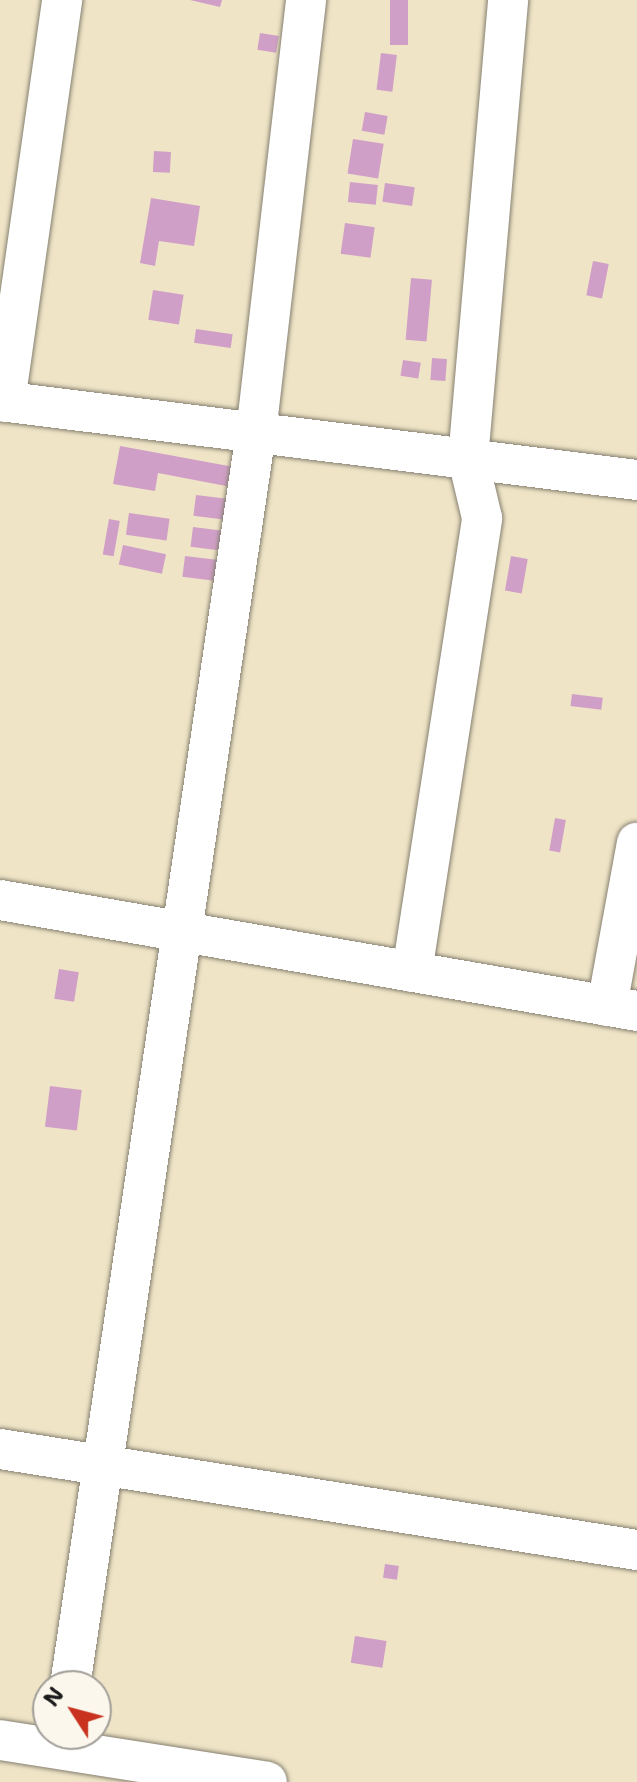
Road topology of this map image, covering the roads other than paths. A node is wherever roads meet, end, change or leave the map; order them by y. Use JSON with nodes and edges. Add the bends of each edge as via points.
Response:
{"nodes":[{"id":1,"x":62,"y":0,"type":"edge"},
{"id":2,"x":306,"y":0,"type":"edge"},
{"id":3,"x":508,"y":0,"type":"edge"},
{"id":4,"x":2,"y":402,"type":"edge"},
{"id":5,"x":256,"y":433,"type":"junction"},
{"id":6,"x":468,"y":459,"type":"junction"},
{"id":7,"x":637,"y":480,"type":"edge"},
{"id":8,"x":637,"y":843,"type":"edge"},
{"id":9,"x":0,"y":900,"type":"edge"},
{"id":10,"x":184,"y":932,"type":"junction"},
{"id":11,"x":412,"y":972,"type":"junction"},
{"id":12,"x":622,"y":1008,"type":"edge"},
{"id":13,"x":0,"y":1449,"type":"edge"},
{"id":14,"x":104,"y":1465,"type":"junction"},
{"id":15,"x":637,"y":1550,"type":"edge"},
{"id":16,"x":72,"y":1670,"type":"edge"},
{"id":17,"x":0,"y":1740,"type":"edge"},
{"id":18,"x":59,"y":1755,"type":"edge"},
{"id":19,"x":267,"y":1782,"type":"edge"}],
"edges":[{"from":1,"to":4,"type":"street"},
{"from":2,"to":5,"type":"street"},
{"from":3,"to":6,"type":"street"},
{"from":4,"to":5,"type":"street"},
{"from":5,"to":6,"type":"street"},
{"from":5,"to":10,"type":"street"},
{"from":6,"to":7,"type":"street"},
{"from":6,"to":11,"type":"street","via":[[482,518]]},
{"from":8,"to":12,"type":"street"},
{"from":9,"to":10,"type":"street"},
{"from":10,"to":11,"type":"street"},
{"from":10,"to":14,"type":"street"},
{"from":11,"to":12,"type":"street"},
{"from":13,"to":14,"type":"street"},
{"from":14,"to":15,"type":"street"},
{"from":14,"to":16,"type":"street"},
{"from":17,"to":18,"type":"street"},
{"from":18,"to":19,"type":"street"}]}
